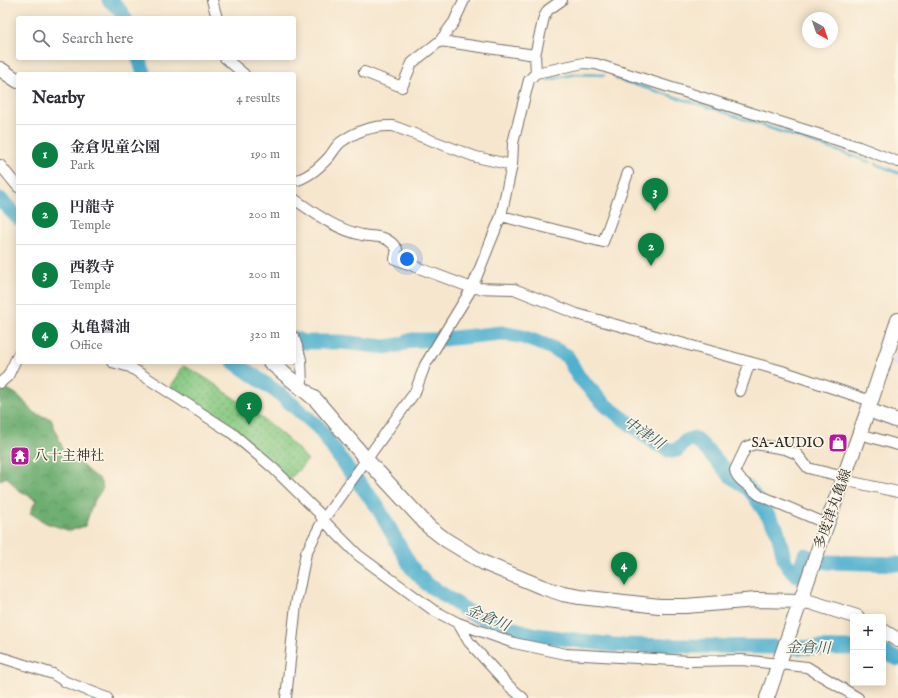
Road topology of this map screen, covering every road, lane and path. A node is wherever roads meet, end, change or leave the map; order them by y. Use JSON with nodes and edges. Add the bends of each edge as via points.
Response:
{"nodes":[{"id":1,"x":212,"y":0,"type":"edge"},
{"id":2,"x":464,"y":0,"type":"edge"},
{"id":3,"x":562,"y":0,"type":"edge"},
{"id":4,"x":216,"y":16,"type":"edge"},
{"id":5,"x":440,"y":41,"type":"junction"},
{"id":6,"x":534,"y":55,"type":"junction"},
{"id":7,"x":227,"y":60,"type":"edge"},
{"id":8,"x":0,"y":69,"type":"edge"},
{"id":9,"x":242,"y":72,"type":"edge"},
{"id":10,"x":364,"y":72,"type":"dead end"},
{"id":11,"x":536,"y":73,"type":"junction"},
{"id":12,"x":16,"y":80,"type":"edge"},
{"id":13,"x":898,"y":162,"type":"edge"},
{"id":14,"x":0,"y":165,"type":"edge"},
{"id":15,"x":512,"y":165,"type":"junction"},
{"id":16,"x":628,"y":173,"type":"dead end"},
{"id":17,"x":296,"y":180,"type":"edge"},
{"id":18,"x":16,"y":185,"type":"edge"},
{"id":19,"x":296,"y":200,"type":"edge"},
{"id":20,"x":501,"y":216,"type":"junction"},
{"id":21,"x":472,"y":288,"type":"junction"},
{"id":22,"x":898,"y":320,"type":"edge"},
{"id":23,"x":296,"y":343,"type":"edge"},
{"id":24,"x":16,"y":359,"type":"edge"},
{"id":25,"x":750,"y":362,"type":"junction"},
{"id":26,"x":119,"y":364,"type":"edge"},
{"id":27,"x":273,"y":364,"type":"edge"},
{"id":28,"x":0,"y":383,"type":"edge"},
{"id":29,"x":302,"y":386,"type":"junction"},
{"id":30,"x":740,"y":390,"type":"dead end"},
{"id":31,"x":870,"y":406,"type":"junction"},
{"id":32,"x":898,"y":421,"type":"edge"},
{"id":33,"x":860,"y":434,"type":"junction"},
{"id":34,"x":898,"y":445,"type":"edge"},
{"id":35,"x":365,"y":462,"type":"junction"},
{"id":36,"x":843,"y":479,"type":"junction"},
{"id":37,"x":898,"y":492,"type":"edge"},
{"id":38,"x":323,"y":520,"type":"junction"},
{"id":39,"x":827,"y":524,"type":"junction"},
{"id":40,"x":800,"y":601,"type":"junction"},
{"id":41,"x":850,"y":615,"type":"edge"},
{"id":42,"x":458,"y":623,"type":"junction"},
{"id":43,"x":886,"y":633,"type":"edge"},
{"id":44,"x":898,"y":640,"type":"edge"},
{"id":45,"x":0,"y":658,"type":"edge"},
{"id":46,"x":778,"y":665,"type":"junction"},
{"id":47,"x":108,"y":698,"type":"edge"},
{"id":48,"x":286,"y":698,"type":"edge"},
{"id":49,"x":523,"y":698,"type":"edge"},
{"id":50,"x":767,"y":698,"type":"edge"},
{"id":51,"x":858,"y":698,"type":"edge"}],
"edges":[{"from":1,"to":4,"type":"street"},
{"from":2,"to":5,"type":"street","via":[[454,22]]},
{"from":3,"to":6,"type":"street","via":[[548,10],[544,17]]},
{"from":5,"to":6,"type":"street"},
{"from":5,"to":10,"type":"street","via":[[412,63],[402,87]]},
{"from":6,"to":11,"type":"street"},
{"from":7,"to":9,"type":"street"},
{"from":8,"to":12,"type":"street"},
{"from":11,"to":13,"type":"street","via":[[584,63],[596,64],[859,147]]},
{"from":11,"to":15,"type":"street","via":[[529,80],[513,143]]},
{"from":14,"to":18,"type":"street"},
{"from":15,"to":17,"type":"street","via":[[476,157],[393,126],[382,126],[370,127],[340,143],[320,166]]},
{"from":15,"to":20,"type":"street"},
{"from":16,"to":20,"type":"street","via":[[603,242]]},
{"from":19,"to":21,"type":"street","via":[[330,224],[392,241],[397,249],[395,259]]},
{"from":20,"to":21,"type":"street"},
{"from":21,"to":25,"type":"street","via":[[514,289],[577,314]]},
{"from":21,"to":35,"type":"street","via":[[425,365],[415,392]]},
{"from":22,"to":31,"type":"street","name":"多度津丸亀線"},
{"from":23,"to":29,"type":"street","via":[[301,359]]},
{"from":24,"to":28,"type":"street","via":[[8,376]]},
{"from":25,"to":30,"type":"street"},
{"from":25,"to":31,"type":"street"},
{"from":26,"to":38,"type":"street","via":[[130,367],[232,433],[273,468]]},
{"from":27,"to":29,"type":"street"},
{"from":29,"to":35,"type":"street","via":[[327,412]]},
{"from":31,"to":32,"type":"street"},
{"from":31,"to":33,"type":"street","name":"多度津丸亀線"},
{"from":33,"to":34,"type":"street"},
{"from":33,"to":36,"type":"street","name":"多度津丸亀線"},
{"from":35,"to":38,"type":"street"},
{"from":35,"to":40,"type":"street","via":[[429,527],[446,540],[484,563],[563,594],[659,606],[756,600]]},
{"from":36,"to":37,"type":"street"},
{"from":36,"to":39,"type":"street","name":"多度津丸亀線"},
{"from":36,"to":39,"type":"street","via":[[808,468],[797,454],[785,449],[754,444],[746,447],[735,470],[738,477],[759,495]]},
{"from":38,"to":42,"type":"street","via":[[358,556],[433,610]]},
{"from":38,"to":48,"type":"street","via":[[303,565]]},
{"from":39,"to":40,"type":"street","name":"多度津丸亀線"},
{"from":40,"to":41,"type":"street"},
{"from":40,"to":46,"type":"street","name":"多度津丸亀線"},
{"from":42,"to":46,"type":"street","via":[[514,643],[566,654],[690,661],[742,660]]},
{"from":42,"to":49,"type":"street","via":[[469,642]]},
{"from":43,"to":44,"type":"street"},
{"from":45,"to":47,"type":"street","via":[[53,674],[66,682]]},
{"from":46,"to":50,"type":"street","name":"多度津丸亀線"},
{"from":46,"to":51,"type":"street","via":[[807,667]]}]}
